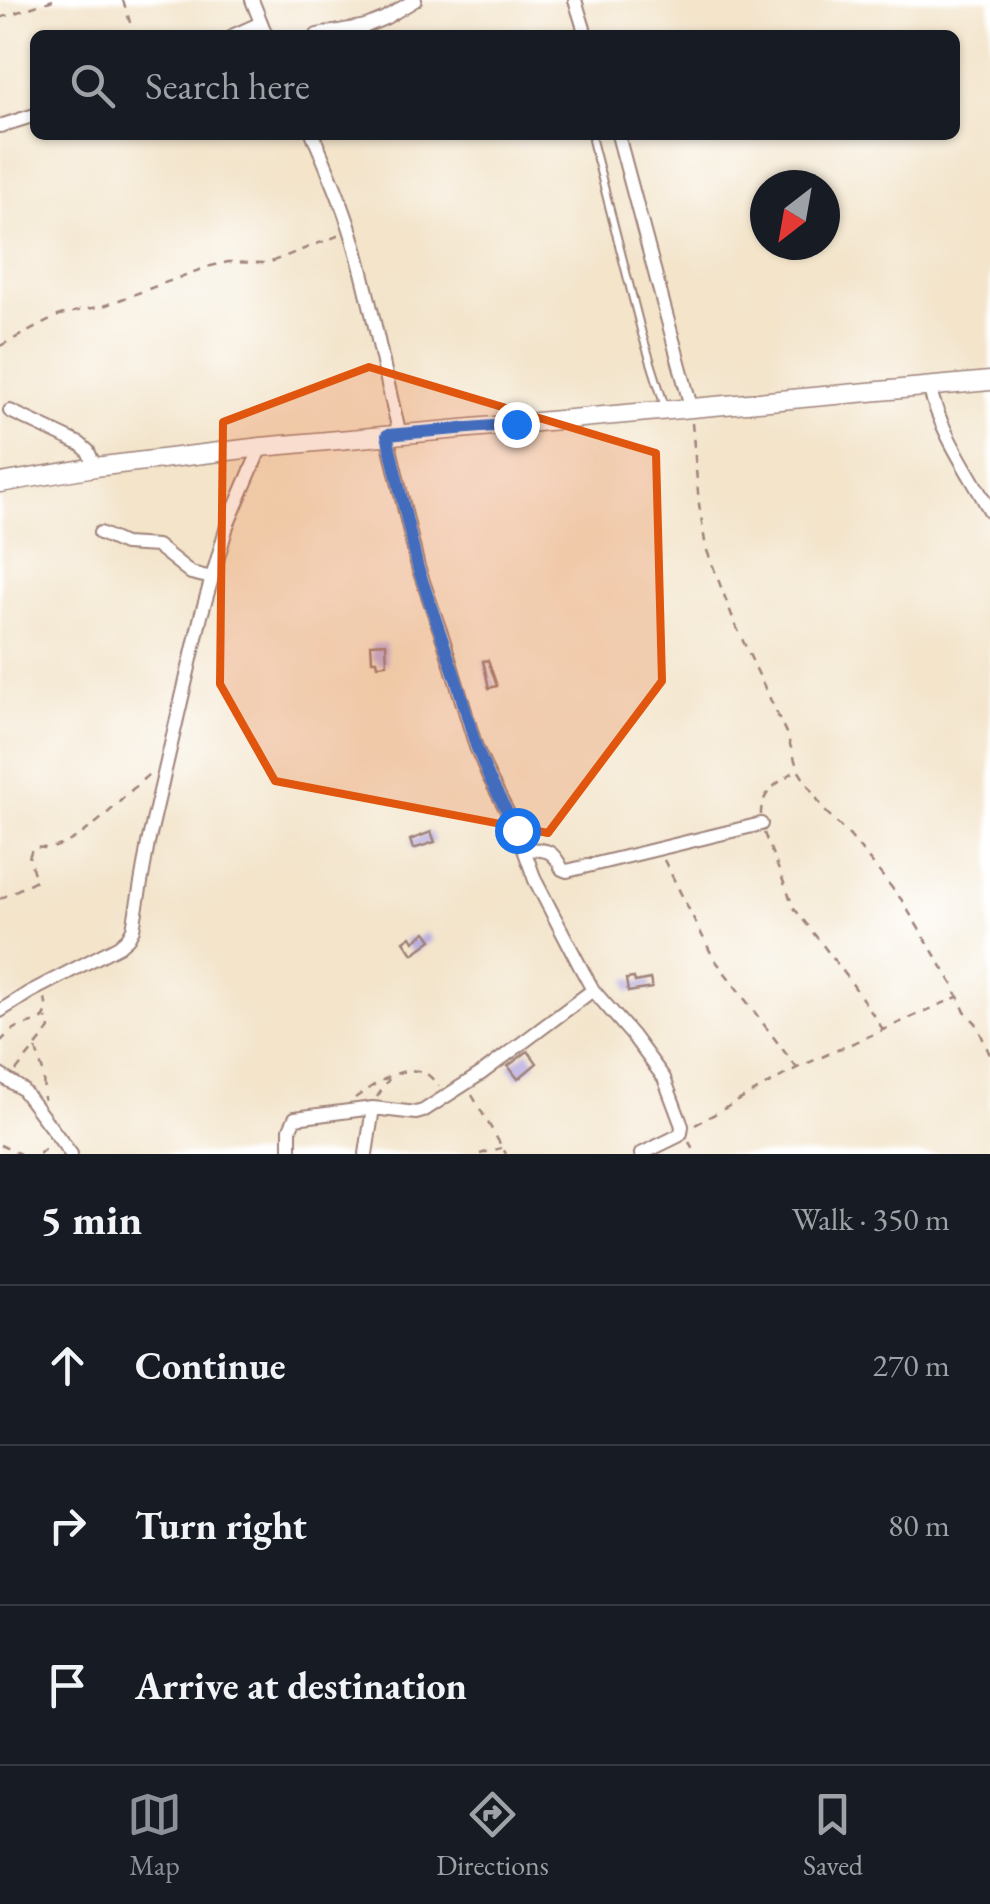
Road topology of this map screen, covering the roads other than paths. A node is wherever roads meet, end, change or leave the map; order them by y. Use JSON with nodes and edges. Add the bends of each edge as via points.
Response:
{"nodes":[{"id":1,"x":252,"y":0,"type":"edge"},
{"id":2,"x":415,"y":0,"type":"edge"},
{"id":3,"x":576,"y":0,"type":"edge"},
{"id":4,"x":264,"y":29,"type":"edge"},
{"id":5,"x":344,"y":30,"type":"edge"},
{"id":6,"x":585,"y":30,"type":"edge"},
{"id":7,"x":30,"y":117,"type":"edge"},
{"id":8,"x":0,"y":126,"type":"edge"},
{"id":9,"x":314,"y":140,"type":"edge"},
{"id":10,"x":592,"y":140,"type":"dead end"},
{"id":11,"x":619,"y":140,"type":"edge"},
{"id":12,"x":990,"y":380,"type":"edge"},
{"id":13,"x":929,"y":386,"type":"junction"},
{"id":14,"x":691,"y":407,"type":"junction"},
{"id":15,"x":666,"y":408,"type":"junction"},
{"id":16,"x":10,"y":410,"type":"dead end"},
{"id":17,"x":393,"y":434,"type":"junction"},
{"id":18,"x":261,"y":447,"type":"junction"},
{"id":19,"x":95,"y":467,"type":"junction"},
{"id":20,"x":0,"y":483,"type":"edge"},
{"id":21,"x":990,"y":511,"type":"edge"},
{"id":22,"x":100,"y":533,"type":"dead end"},
{"id":23,"x":212,"y":578,"type":"junction"},
{"id":24,"x":761,"y":824,"type":"road end"},
{"id":25,"x":524,"y":849,"type":"junction"},
{"id":26,"x":593,"y":990,"type":"junction"},
{"id":27,"x":0,"y":1011,"type":"edge"},
{"id":28,"x":4,"y":1078,"type":"edge"},
{"id":29,"x":372,"y":1108,"type":"junction"},
{"id":30,"x":71,"y":1154,"type":"edge"},
{"id":31,"x":290,"y":1154,"type":"edge"},
{"id":32,"x":366,"y":1154,"type":"edge"},
{"id":33,"x":641,"y":1154,"type":"edge"}],
"edges":[{"from":1,"to":4,"type":"street"},
{"from":2,"to":5,"type":"street","via":[[386,18]]},
{"from":3,"to":6,"type":"street"},
{"from":7,"to":8,"type":"street"},
{"from":9,"to":17,"type":"street","via":[[336,187],[373,316]]},
{"from":10,"to":15,"type":"lane"},
{"from":11,"to":14,"type":"street"},
{"from":12,"to":13,"type":"street"},
{"from":13,"to":14,"type":"street"},
{"from":13,"to":21,"type":"street","via":[[944,433]]},
{"from":14,"to":15,"type":"street"},
{"from":15,"to":17,"type":"street"},
{"from":16,"to":19,"type":"street","via":[[80,444]]},
{"from":17,"to":18,"type":"street"},
{"from":17,"to":25,"type":"street","via":[[418,568],[476,746]]},
{"from":18,"to":19,"type":"street"},
{"from":18,"to":23,"type":"street"},
{"from":19,"to":20,"type":"street"},
{"from":22,"to":23,"type":"street","via":[[124,544],[157,546],[192,573]]},
{"from":23,"to":27,"type":"street","via":[[134,929],[119,946]]},
{"from":24,"to":25,"type":"street","via":[[567,871],[551,852]]},
{"from":25,"to":26,"type":"street"},
{"from":26,"to":29,"type":"street","via":[[416,1114]]},
{"from":26,"to":33,"type":"street","via":[[664,1078],[682,1126],[683,1132]]},
{"from":28,"to":30,"type":"street","via":[[22,1089]]},
{"from":29,"to":31,"type":"street","via":[[295,1118]]},
{"from":29,"to":32,"type":"street"}]}
